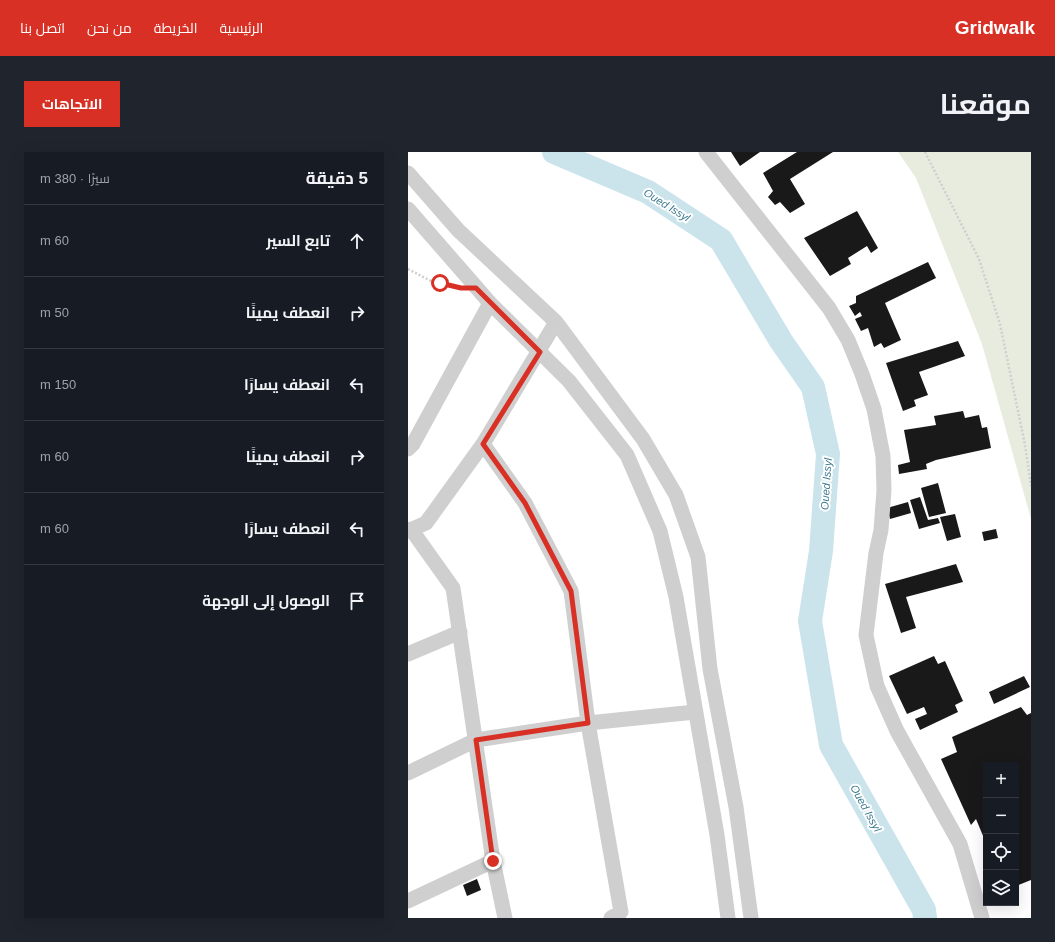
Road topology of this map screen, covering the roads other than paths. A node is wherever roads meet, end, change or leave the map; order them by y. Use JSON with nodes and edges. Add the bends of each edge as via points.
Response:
{"nodes":[{"id":1,"x":706,"y":152,"type":"edge"},
{"id":2,"x":408,"y":173,"type":"edge"},
{"id":3,"x":408,"y":209,"type":"edge"},
{"id":4,"x":490,"y":303,"type":"junction"},
{"id":5,"x":556,"y":322,"type":"junction"},
{"id":6,"x":540,"y":352,"type":"junction"},
{"id":7,"x":483,"y":444,"type":"junction"},
{"id":8,"x":408,"y":449,"type":"edge"},
{"id":9,"x":410,"y":530,"type":"edge"},
{"id":10,"x":460,"y":632,"type":"junction"},
{"id":11,"x":408,"y":654,"type":"edge"},
{"id":12,"x":695,"y":712,"type":"junction"},
{"id":13,"x":588,"y":723,"type":"junction"},
{"id":14,"x":476,"y":740,"type":"junction"},
{"id":15,"x":408,"y":773,"type":"edge"},
{"id":16,"x":493,"y":861,"type":"junction"},
{"id":17,"x":408,"y":901,"type":"edge"},
{"id":18,"x":505,"y":918,"type":"edge"},
{"id":19,"x":611,"y":918,"type":"edge"},
{"id":20,"x":728,"y":918,"type":"edge"},
{"id":21,"x":750,"y":918,"type":"edge"},
{"id":22,"x":982,"y":918,"type":"edge"}],
"edges":[{"from":1,"to":22,"type":"street","via":[[829,308],[848,340],[862,374],[874,409],[883,456],[884,490],[866,635],[876,679],[897,731],[960,844]]},
{"from":2,"to":5,"type":"street","via":[[458,230]]},
{"from":3,"to":4,"type":"street"},
{"from":4,"to":6,"type":"street"},
{"from":4,"to":8,"type":"street"},
{"from":5,"to":6,"type":"street"},
{"from":5,"to":21,"type":"street","via":[[643,439],[676,495],[698,557],[710,669],[736,807]]},
{"from":6,"to":7,"type":"street"},
{"from":6,"to":12,"type":"street","via":[[569,381],[627,455],[660,531],[676,597]]},
{"from":7,"to":9,"type":"street","via":[[426,523]]},
{"from":7,"to":13,"type":"street","via":[[525,503],[571,591]]},
{"from":9,"to":10,"type":"street","via":[[453,588]]},
{"from":10,"to":11,"type":"street"},
{"from":10,"to":14,"type":"street"},
{"from":12,"to":13,"type":"street"},
{"from":12,"to":20,"type":"street","via":[[717,835]]},
{"from":13,"to":14,"type":"street"},
{"from":13,"to":19,"type":"street","via":[[621,912]]},
{"from":14,"to":15,"type":"street"},
{"from":14,"to":16,"type":"street"},
{"from":16,"to":17,"type":"street"},
{"from":16,"to":18,"type":"street"}]}
